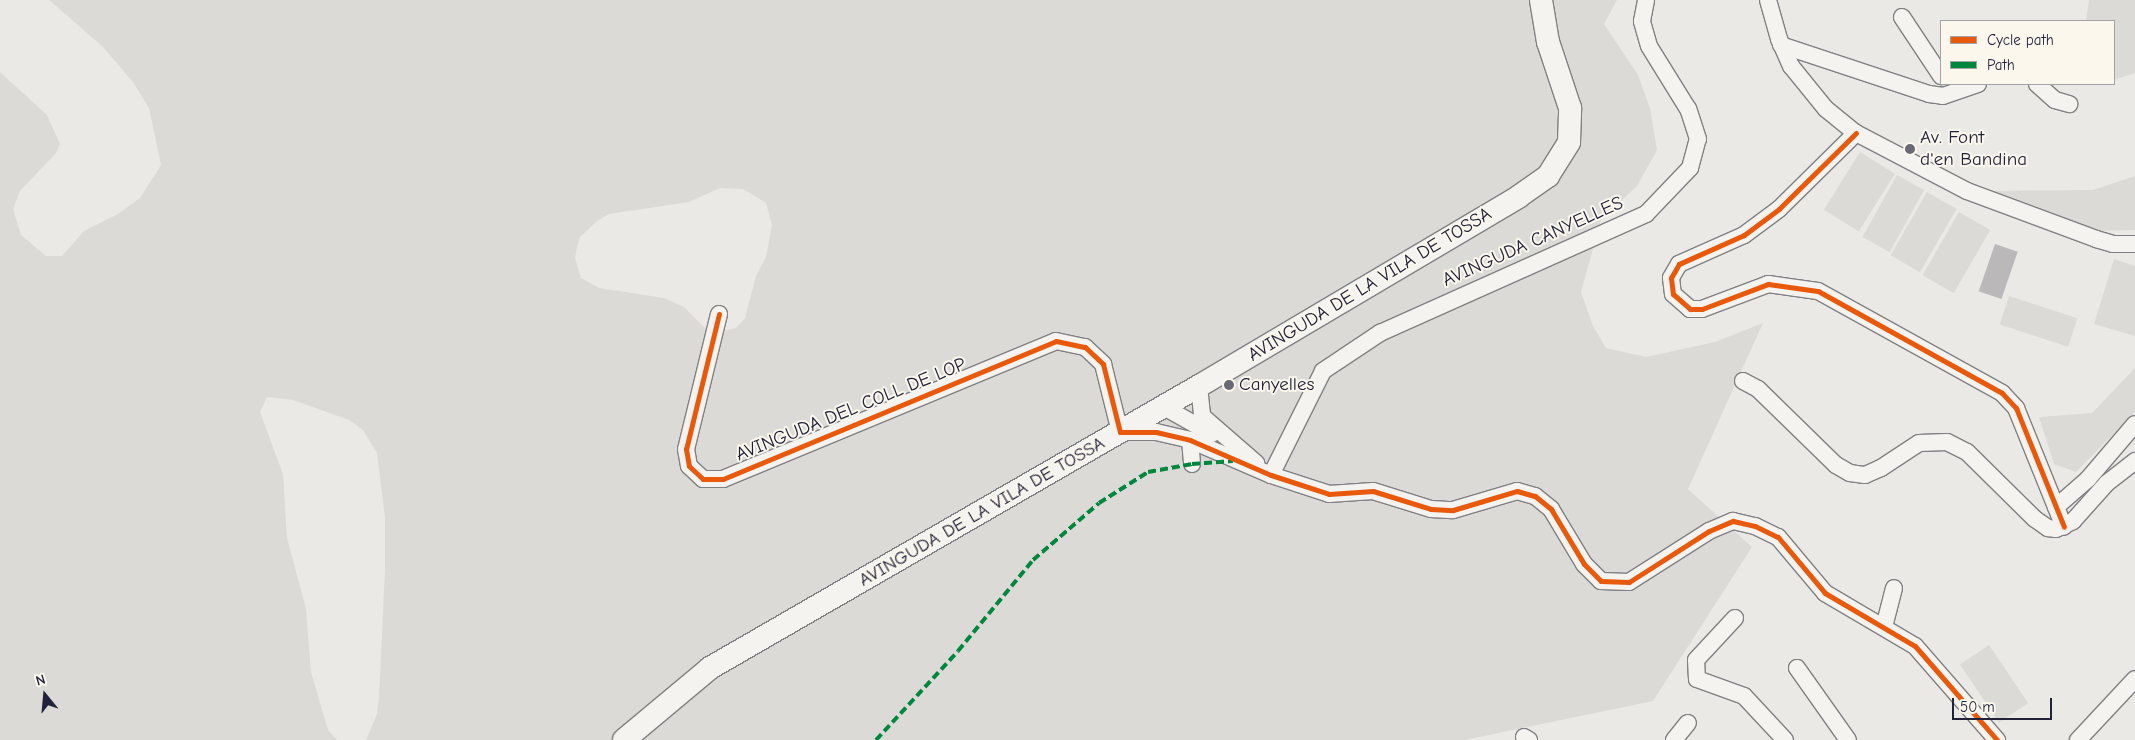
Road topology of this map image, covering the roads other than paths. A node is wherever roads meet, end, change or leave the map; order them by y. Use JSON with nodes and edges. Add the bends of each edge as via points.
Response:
{"nodes":[{"id":1,"x":1541,"y":0,"type":"edge"},
{"id":2,"x":1646,"y":0,"type":"edge"},
{"id":3,"x":1768,"y":0,"type":"edge"},
{"id":4,"x":1902,"y":17,"type":"dead end"},
{"id":5,"x":1781,"y":45,"type":"junction"},
{"id":6,"x":1940,"y":74,"type":"edge"},
{"id":7,"x":1972,"y":85,"type":"edge"},
{"id":8,"x":2038,"y":85,"type":"edge"},
{"id":9,"x":1944,"y":90,"type":"edge"},
{"id":10,"x":2069,"y":104,"type":"dead end"},
{"id":11,"x":1856,"y":133,"type":"junction"},
{"id":12,"x":2135,"y":244,"type":"edge"},
{"id":13,"x":719,"y":314,"type":"dead end"},
{"id":14,"x":1743,"y":381,"type":"dead end"},
{"id":15,"x":1199,"y":386,"type":"junction"},
{"id":16,"x":1164,"y":407,"type":"junction"},
{"id":17,"x":2135,"y":424,"type":"edge"},
{"id":18,"x":1120,"y":432,"type":"junction"},
{"id":19,"x":1190,"y":440,"type":"junction"},
{"id":20,"x":1238,"y":449,"type":"junction"},
{"id":21,"x":2135,"y":461,"type":"edge"},
{"id":22,"x":1192,"y":464,"type":"dead end"},
{"id":23,"x":1271,"y":475,"type":"junction"},
{"id":24,"x":2056,"y":507,"type":"junction"},
{"id":25,"x":2064,"y":527,"type":"junction"},
{"id":26,"x":1894,"y":588,"type":"dead end"},
{"id":27,"x":1734,"y":618,"type":"dead end"},
{"id":28,"x":1884,"y":627,"type":"junction"},
{"id":29,"x":1797,"y":668,"type":"dead end"},
{"id":30,"x":2135,"y":679,"type":"edge"},
{"id":31,"x":1688,"y":723,"type":"dead end"},
{"id":32,"x":624,"y":740,"type":"edge"},
{"id":33,"x":1674,"y":740,"type":"edge"},
{"id":34,"x":1785,"y":740,"type":"edge"},
{"id":35,"x":1848,"y":740,"type":"edge"},
{"id":36,"x":1997,"y":740,"type":"edge"},
{"id":37,"x":2078,"y":740,"type":"edge"}],
"edges":[{"from":1,"to":15,"type":"main road","name":"AVINGUDA DE LA VILA DE TOSSA","via":[[1548,42],[1570,108],[1569,142],[1548,176],[1518,197]]},
{"from":2,"to":23,"type":"street","name":"AVINGUDA CANYELLES","via":[[1642,21],[1649,46],[1688,109],[1698,139],[1690,168],[1646,214],[1380,333],[1323,371]]},
{"from":3,"to":5,"type":"street"},
{"from":4,"to":6,"type":"street"},
{"from":5,"to":9,"type":"street"},
{"from":5,"to":11,"type":"street","via":[[1791,66],[1826,109]]},
{"from":7,"to":9,"type":"street"},
{"from":8,"to":10,"type":"street","via":[[2055,100]]},
{"from":11,"to":12,"type":"street","via":[[1967,191],[2096,239],[2114,244]]},
{"from":11,"to":24,"type":"street","via":[[1779,209],[1744,235],[1724,247],[1679,264],[1671,278],[1674,294],[1690,309],[1768,284],[1800,286],[1830,296],[1859,316],[2006,397],[2016,408]]},
{"from":13,"to":18,"type":"street","name":"AVINGUDA DEL COLL DE LOP","via":[[686,449],[689,466],[703,479],[723,479],[1056,341],[1085,347],[1103,364]]},
{"from":14,"to":25,"type":"street","via":[[1758,389],[1836,465],[1850,473],[1865,475],[1919,443],[1947,442],[1967,452],[2035,519],[2048,528]]},
{"from":15,"to":16,"type":"main road","name":"AVINGUDA DE LA VILA DE TOSSA"},
{"from":15,"to":20,"type":"street","via":[[1202,416]]},
{"from":16,"to":18,"type":"main road","name":"AVINGUDA DE LA VILA DE TOSSA"},
{"from":16,"to":20,"type":"street"},
{"from":17,"to":24,"type":"street","via":[[2088,479]]},
{"from":18,"to":19,"type":"street","via":[[1156,432]]},
{"from":18,"to":32,"type":"main road","name":"AVINGUDA DE LA VILA DE TOSSA","via":[[710,668]]},
{"from":19,"to":22,"type":"street"},
{"from":19,"to":23,"type":"street"},
{"from":20,"to":23,"type":"street"},
{"from":21,"to":25,"type":"street","via":[[2107,483]]},
{"from":23,"to":28,"type":"street","via":[[1329,494],[1373,491],[1431,508],[1454,510],[1517,491],[1535,496],[1551,509],[1584,564],[1601,581],[1629,582],[1709,531],[1733,521],[1755,526],[1778,537],[1825,593],[1856,614]]},
{"from":24,"to":25,"type":"street"},
{"from":26,"to":28,"type":"street"},
{"from":27,"to":34,"type":"street","via":[[1696,660],[1697,679],[1744,696]]},
{"from":28,"to":36,"type":"street","via":[[1915,646],[1935,665]]},
{"from":29,"to":35,"type":"street"},
{"from":30,"to":37,"type":"street"},
{"from":31,"to":33,"type":"street"}]}
